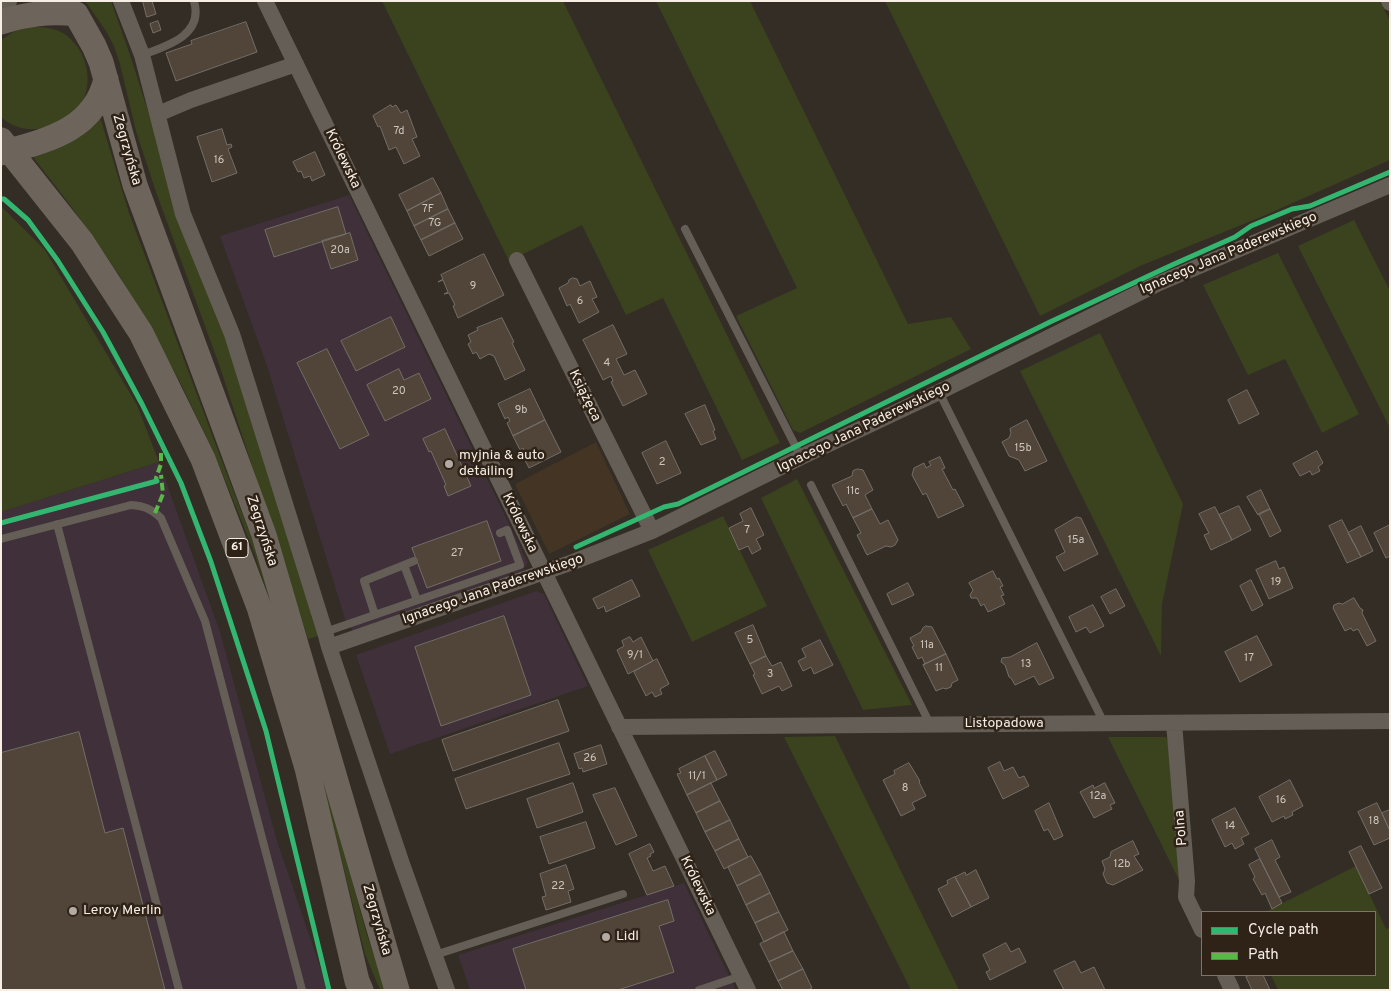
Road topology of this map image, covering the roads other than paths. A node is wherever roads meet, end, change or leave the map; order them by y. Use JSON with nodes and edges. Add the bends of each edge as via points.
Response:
{"nodes":[{"id":1,"x":6,"y":1,"type":"edge"},
{"id":2,"x":121,"y":1,"type":"edge"},
{"id":3,"x":194,"y":1,"type":"edge"},
{"id":4,"x":265,"y":1,"type":"edge"},
{"id":5,"x":73,"y":8,"type":"edge"},
{"id":6,"x":1,"y":10,"type":"edge"},
{"id":7,"x":1,"y":22,"type":"edge"},
{"id":8,"x":142,"y":55,"type":"junction"},
{"id":9,"x":298,"y":61,"type":"junction"},
{"id":10,"x":106,"y":79,"type":"junction"},
{"id":11,"x":158,"y":114,"type":"junction"},
{"id":12,"x":4,"y":148,"type":"edge"},
{"id":13,"x":1390,"y":185,"type":"edge"},
{"id":14,"x":685,"y":229,"type":"dead end"},
{"id":15,"x":517,"y":260,"type":"dead end"},
{"id":16,"x":940,"y":392,"type":"junction"},
{"id":17,"x":801,"y":457,"type":"junction"},
{"id":18,"x":811,"y":485,"type":"dead end"},
{"id":19,"x":57,"y":524,"type":"junction"},
{"id":20,"x":500,"y":532,"type":"dead end"},
{"id":21,"x":652,"y":532,"type":"junction"},
{"id":22,"x":1,"y":539,"type":"edge"},
{"id":23,"x":414,"y":561,"type":"dead end"},
{"id":24,"x":404,"y":565,"type":"junction"},
{"id":25,"x":543,"y":572,"type":"junction"},
{"id":26,"x":417,"y":600,"type":"junction"},
{"id":27,"x":376,"y":615,"type":"junction"},
{"id":28,"x":327,"y":639,"type":"junction"},
{"id":29,"x":1390,"y":721,"type":"edge"},
{"id":30,"x":1174,"y":722,"type":"junction"},
{"id":31,"x":1104,"y":723,"type":"junction"},
{"id":32,"x":930,"y":724,"type":"junction"},
{"id":33,"x":619,"y":727,"type":"junction"},
{"id":34,"x":623,"y":894,"type":"dead end"},
{"id":35,"x":1201,"y":928,"type":"edge"},
{"id":36,"x":434,"y":955,"type":"junction"},
{"id":37,"x":1225,"y":976,"type":"edge"},
{"id":38,"x":744,"y":983,"type":"edge"},
{"id":39,"x":179,"y":990,"type":"edge"},
{"id":40,"x":302,"y":990,"type":"edge"},
{"id":41,"x":361,"y":990,"type":"edge"},
{"id":42,"x":397,"y":990,"type":"edge"},
{"id":43,"x":447,"y":990,"type":"edge"},
{"id":44,"x":699,"y":990,"type":"edge"},
{"id":45,"x":1232,"y":990,"type":"edge"}],
"edges":[{"from":1,"to":6,"type":"main road"},
{"from":2,"to":8,"type":"street"},
{"from":3,"to":8,"type":"lane","via":[[196,17],[189,32],[174,43]]},
{"from":4,"to":9,"type":"street","name":"Królewska"},
{"from":5,"to":7,"type":"main road"},
{"from":5,"to":10,"type":"main road","name":"Zegrzyńska","via":[[98,54]]},
{"from":8,"to":11,"type":"street"},
{"from":9,"to":11,"type":"street"},
{"from":9,"to":25,"type":"street","name":"Królewska"},
{"from":10,"to":12,"type":"main road","via":[[95,104],[70,130],[56,137]]},
{"from":10,"to":42,"type":"main road","name":"Zegrzyńska","number":"61","via":[[136,185],[264,535]]},
{"from":11,"to":28,"type":"street","via":[[183,214],[232,334]]},
{"from":12,"to":41,"type":"main road","name":"Zegrzyńska","number":"61","via":[[82,242],[141,332],[203,459],[259,608],[307,768]]},
{"from":13,"to":16,"type":"street","name":"Ignacego Jana Paderewskiego","via":[[1157,284]]},
{"from":14,"to":17,"type":"lane"},
{"from":15,"to":21,"type":"street","name":"Książęca"},
{"from":16,"to":17,"type":"street","name":"Ignacego Jana Paderewskiego"},
{"from":16,"to":31,"type":"lane"},
{"from":17,"to":21,"type":"street","name":"Ignacego Jana Paderewskiego"},
{"from":18,"to":32,"type":"lane"},
{"from":19,"to":22,"type":"lane"},
{"from":19,"to":39,"type":"lane"},
{"from":19,"to":40,"type":"lane","via":[[141,505],[152,509],[167,528],[205,620]]},
{"from":20,"to":26,"type":"lane","via":[[507,530],[520,565]]},
{"from":21,"to":25,"type":"street","name":"Ignacego Jana Paderewskiego"},
{"from":23,"to":24,"type":"lane"},
{"from":24,"to":26,"type":"lane"},
{"from":24,"to":27,"type":"lane","via":[[364,580]]},
{"from":25,"to":28,"type":"street","name":"Ignacego Jana Paderewskiego"},
{"from":25,"to":33,"type":"street","name":"Królewska"},
{"from":26,"to":27,"type":"lane"},
{"from":27,"to":28,"type":"lane"},
{"from":28,"to":36,"type":"street"},
{"from":29,"to":30,"type":"street","name":"Listopadowa"},
{"from":30,"to":31,"type":"street","name":"Listopadowa"},
{"from":30,"to":35,"type":"street","name":"Polna","via":[[1186,897]]},
{"from":31,"to":32,"type":"street","name":"Listopadowa"},
{"from":32,"to":33,"type":"street","name":"Listopadowa"},
{"from":33,"to":38,"type":"street","name":"Królewska"},
{"from":34,"to":36,"type":"lane"},
{"from":36,"to":43,"type":"street"},
{"from":37,"to":45,"type":"street"},
{"from":38,"to":44,"type":"lane"}]}
